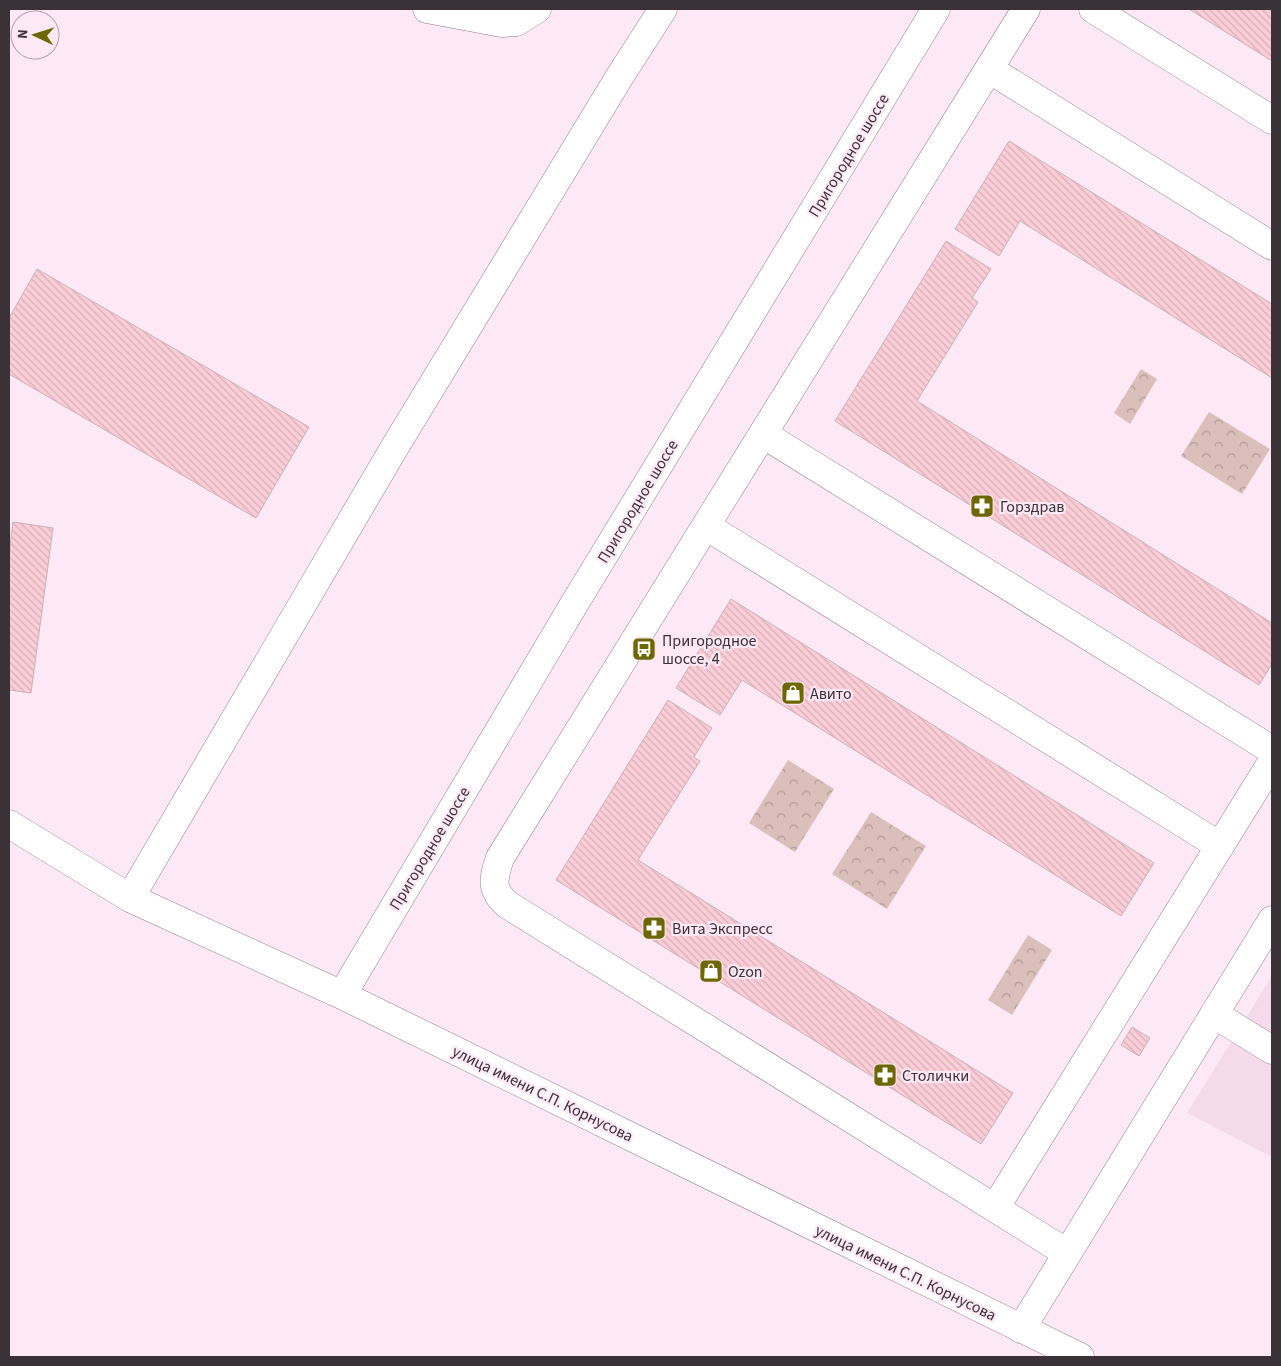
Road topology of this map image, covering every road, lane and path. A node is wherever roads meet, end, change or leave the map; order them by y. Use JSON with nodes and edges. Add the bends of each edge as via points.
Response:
{"nodes":[{"id":1,"x":427,"y":9,"type":"edge"},
{"id":2,"x":537,"y":9,"type":"edge"},
{"id":3,"x":663,"y":9,"type":"edge"},
{"id":4,"x":936,"y":9,"type":"edge"},
{"id":5,"x":1026,"y":9,"type":"edge"},
{"id":6,"x":1093,"y":9,"type":"edge"},
{"id":7,"x":989,"y":69,"type":"junction"},
{"id":8,"x":1272,"y":120,"type":"edge"},
{"id":9,"x":1272,"y":246,"type":"edge"},
{"id":10,"x":763,"y":434,"type":"junction"},
{"id":11,"x":706,"y":526,"type":"junction"},
{"id":12,"x":1272,"y":750,"type":"edge"},
{"id":13,"x":1272,"y":762,"type":"edge"},
{"id":14,"x":9,"y":824,"type":"edge"},
{"id":15,"x":1220,"y":846,"type":"junction"},
{"id":16,"x":130,"y":898,"type":"junction"},
{"id":17,"x":1272,"y":920,"type":"edge"},
{"id":18,"x":342,"y":994,"type":"junction"},
{"id":19,"x":1214,"y":1014,"type":"junction"},
{"id":20,"x":1272,"y":1050,"type":"edge"},
{"id":21,"x":995,"y":1208,"type":"junction"},
{"id":22,"x":1067,"y":1253,"type":"junction"},
{"id":23,"x":1021,"y":1329,"type":"junction"},
{"id":24,"x":1080,"y":1357,"type":"edge"}],
"edges":[{"from":1,"to":2,"type":"street","via":[[502,23],[516,22]]},
{"from":3,"to":16,"type":"street","via":[[393,450]]},
{"from":4,"to":18,"type":"street","name":"Пригородное шоссе"},
{"from":5,"to":7,"type":"street"},
{"from":6,"to":8,"type":"street"},
{"from":7,"to":9,"type":"street"},
{"from":7,"to":10,"type":"street"},
{"from":10,"to":11,"type":"street"},
{"from":10,"to":12,"type":"street"},
{"from":11,"to":15,"type":"street"},
{"from":11,"to":21,"type":"street","via":[[500,858],[494,878],[497,896]]},
{"from":13,"to":15,"type":"street"},
{"from":14,"to":16,"type":"street","name":"улица имени С.П. Корнусова"},
{"from":15,"to":21,"type":"street"},
{"from":16,"to":18,"type":"street","name":"улица имени С.П. Корнусова"},
{"from":17,"to":19,"type":"street"},
{"from":18,"to":23,"type":"street","name":"улица имени С.П. Корнусова"},
{"from":19,"to":20,"type":"street"},
{"from":19,"to":22,"type":"street"},
{"from":21,"to":22,"type":"street"},
{"from":22,"to":23,"type":"street"},
{"from":23,"to":24,"type":"street","name":"улица имени С.П. Корнусова"}]}
